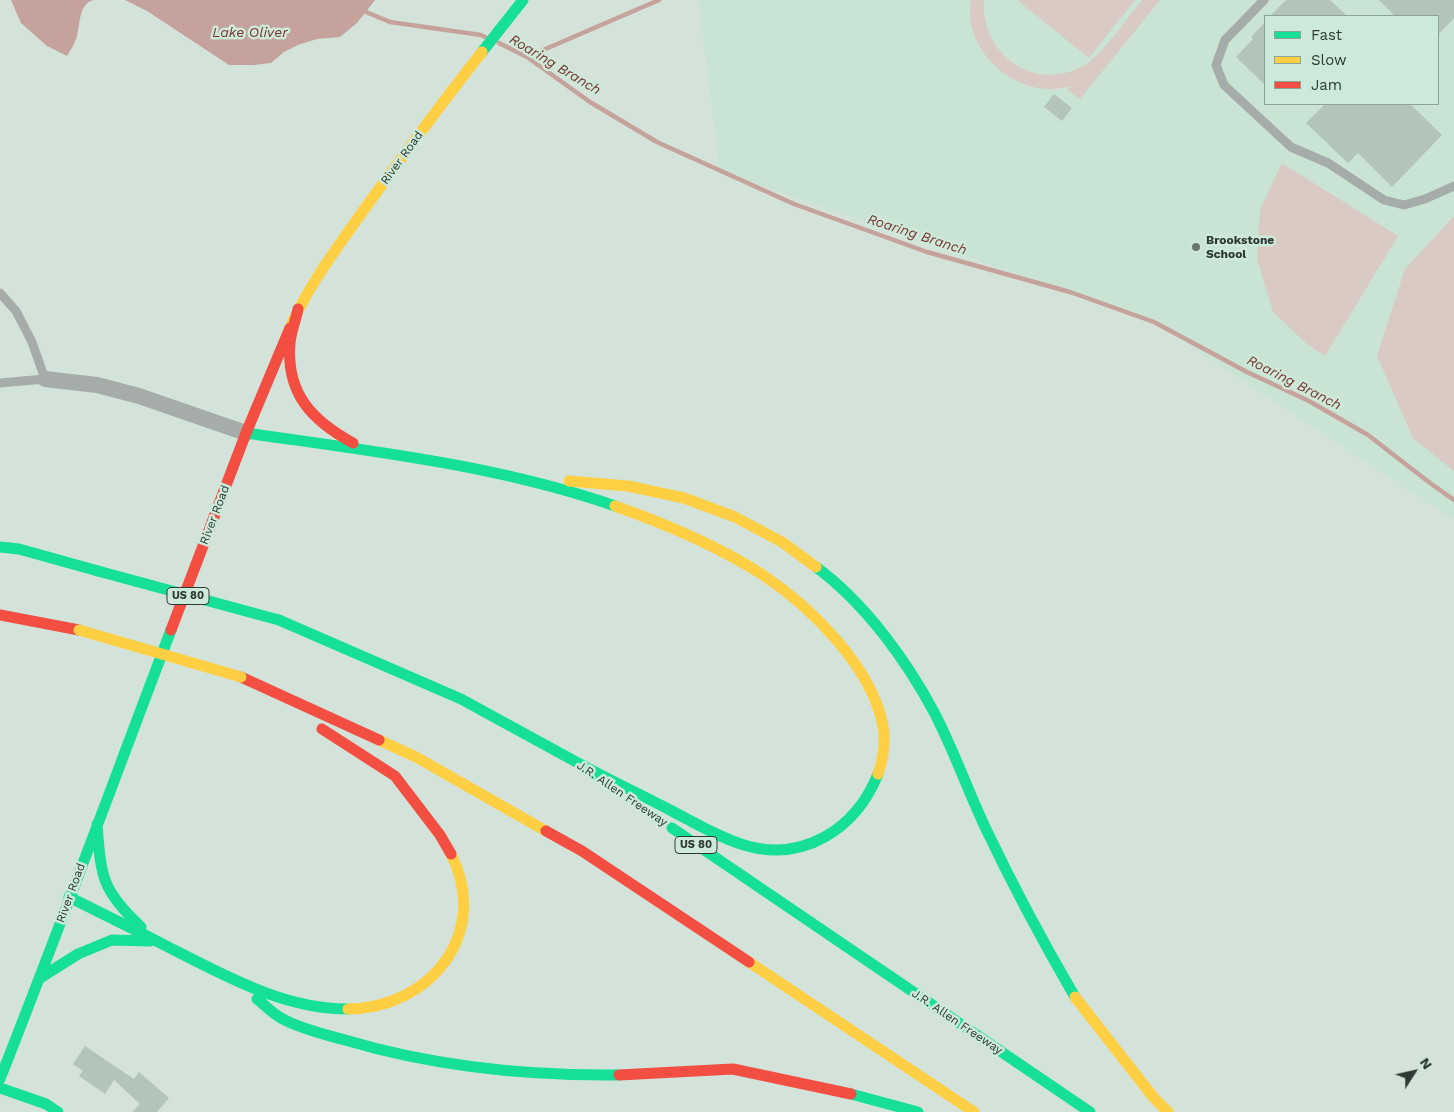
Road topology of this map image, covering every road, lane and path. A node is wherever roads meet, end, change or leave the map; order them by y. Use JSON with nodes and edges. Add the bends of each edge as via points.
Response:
{"nodes":[{"id":1,"x":523,"y":0,"type":"edge"},
{"id":2,"x":1264,"y":0,"type":"edge"},
{"id":3,"x":1454,"y":186,"type":"edge"},
{"id":4,"x":0,"y":293,"type":"edge"},
{"id":5,"x":298,"y":309,"type":"junction"},
{"id":6,"x":45,"y":379,"type":"junction"},
{"id":7,"x":0,"y":382,"type":"edge"},
{"id":8,"x":246,"y":433,"type":"junction"},
{"id":9,"x":366,"y":450,"type":"junction"},
{"id":10,"x":532,"y":480,"type":"junction"},
{"id":11,"x":0,"y":546,"type":"edge"},
{"id":12,"x":0,"y":615,"type":"edge"},
{"id":13,"x":241,"y":676,"type":"junction"},
{"id":14,"x":580,"y":764,"type":"junction"},
{"id":15,"x":97,"y":824,"type":"junction"},
{"id":16,"x":69,"y":897,"type":"junction"},
{"id":17,"x":156,"y":941,"type":"junction"},
{"id":18,"x":40,"y":978,"type":"junction"},
{"id":19,"x":234,"y":981,"type":"junction"},
{"id":20,"x":0,"y":1079,"type":"edge"},
{"id":21,"x":0,"y":1088,"type":"edge"},
{"id":22,"x":58,"y":1112,"type":"edge"},
{"id":23,"x":918,"y":1112,"type":"edge"},
{"id":24,"x":974,"y":1112,"type":"edge"},
{"id":25,"x":1090,"y":1112,"type":"edge"},
{"id":26,"x":1168,"y":1112,"type":"edge"}],
"edges":[{"from":1,"to":5,"type":"main road","name":"River Road","via":[[359,218]]},
{"from":2,"to":3,"type":"lane","via":[[1225,40],[1216,65],[1224,85],[1291,147],[1328,164],[1384,200],[1404,205]]},
{"from":4,"to":6,"type":"lane","via":[[16,311]]},
{"from":5,"to":8,"type":"main road","name":"River Road"},
{"from":5,"to":9,"type":"main road","via":[[290,341],[296,392],[317,420],[338,436]]},
{"from":6,"to":7,"type":"lane"},
{"from":6,"to":8,"type":"street","via":[[97,385],[139,396]]},
{"from":8,"to":9,"type":"main road"},
{"from":8,"to":15,"type":"main road","name":"River Road"},
{"from":9,"to":10,"type":"main road"},
{"from":10,"to":14,"type":"main road","via":[[620,508],[678,532],[771,581],[819,621],[846,653],[878,707],[884,727],[880,769],[862,806],[831,835],[792,849],[771,850],[730,842]]},
{"from":10,"to":26,"type":"main road","via":[[600,482],[661,492],[701,504],[778,538],[812,562],[852,599],[885,637],[931,707],[1027,911],[1078,1002]]},
{"from":11,"to":14,"type":"main road","name":"J.R. Allen Freeway","number":"US 80","bridge":true,"via":[[279,620],[461,699]]},
{"from":12,"to":13,"type":"main road","bridge":true,"via":[[79,630]]},
{"from":13,"to":19,"type":"main road","via":[[394,776],[445,843],[461,879],[463,900],[462,921],[456,941],[443,965],[418,990],[400,1000],[379,1006],[317,1007]]},
{"from":13,"to":24,"type":"main road","via":[[416,757],[582,851]]},
{"from":14,"to":25,"type":"main road","name":"J.R. Allen Freeway","number":"US 80"},
{"from":15,"to":16,"type":"main road","name":"River Road"},
{"from":15,"to":17,"type":"main road","via":[[101,866],[108,888],[126,913]]},
{"from":16,"to":17,"type":"main road"},
{"from":16,"to":18,"type":"main road","name":"River Road"},
{"from":17,"to":18,"type":"main road","via":[[112,940],[78,954]]},
{"from":17,"to":19,"type":"main road"},
{"from":18,"to":20,"type":"main road","name":"River Road"},
{"from":19,"to":23,"type":"main road","via":[[281,1018],[360,1045],[434,1062],[526,1073],[589,1075],[734,1069]]},
{"from":21,"to":22,"type":"main road","via":[[46,1104]]}]}
